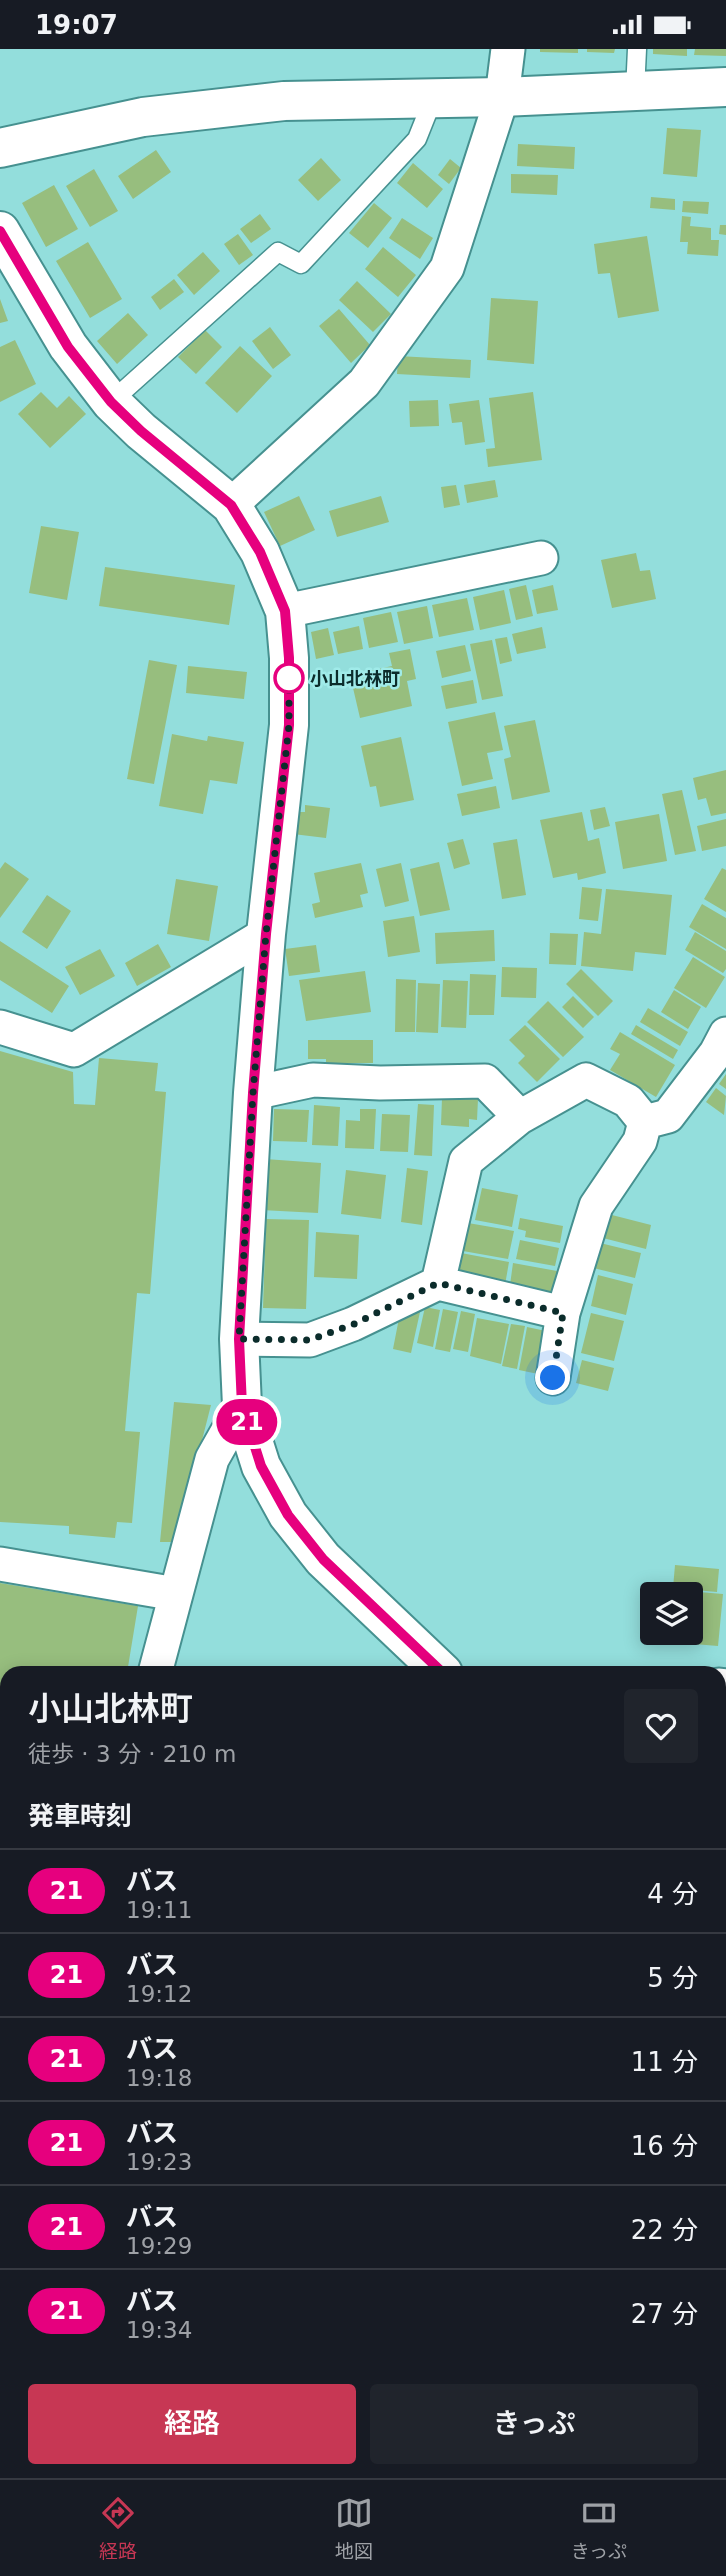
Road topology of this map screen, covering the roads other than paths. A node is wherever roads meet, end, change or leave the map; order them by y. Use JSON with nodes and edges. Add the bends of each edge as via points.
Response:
{"nodes":[{"id":1,"x":508,"y":49,"type":"edge"},
{"id":2,"x":637,"y":49,"type":"edge"},
{"id":3,"x":726,"y":87,"type":"edge"},
{"id":4,"x":635,"y":91,"type":"junction"},
{"id":5,"x":502,"y":97,"type":"junction"},
{"id":6,"x":433,"y":99,"type":"junction"},
{"id":7,"x":0,"y":148,"type":"edge"},
{"id":8,"x":0,"y":231,"type":"edge"},
{"id":9,"x":111,"y":402,"type":"junction"},
{"id":10,"x":231,"y":505,"type":"junction"},
{"id":11,"x":541,"y":558,"type":"dead end"},
{"id":12,"x":285,"y":611,"type":"junction"},
{"id":13,"x":266,"y":934,"type":"junction"},
{"id":14,"x":0,"y":1027,"type":"edge"},
{"id":15,"x":726,"y":1034,"type":"edge"},
{"id":16,"x":253,"y":1093,"type":"junction"},
{"id":17,"x":520,"y":1117,"type":"junction"},
{"id":18,"x":645,"y":1122,"type":"junction"},
{"id":19,"x":438,"y":1283,"type":"junction"},
{"id":20,"x":563,"y":1313,"type":"junction"},
{"id":21,"x":239,"y":1339,"type":"junction"},
{"id":22,"x":553,"y":1378,"type":"dead end"},
{"id":23,"x":242,"y":1406,"type":"junction"},
{"id":24,"x":0,"y":1564,"type":"edge"},
{"id":25,"x":176,"y":1594,"type":"junction"},
{"id":26,"x":157,"y":1666,"type":"edge"},
{"id":27,"x":436,"y":1666,"type":"edge"}],
"edges":[{"from":1,"to":5,"type":"street"},
{"from":2,"to":4,"type":"lane"},
{"from":3,"to":4,"type":"main road"},
{"from":4,"to":5,"type":"main road"},
{"from":5,"to":6,"type":"main road"},
{"from":5,"to":10,"type":"street","via":[[447,268],[364,383]]},
{"from":6,"to":7,"type":"main road","via":[[284,101],[143,117]]},
{"from":6,"to":9,"type":"lane","via":[[417,139],[302,264],[278,251]]},
{"from":8,"to":9,"type":"main road","via":[[68,347]]},
{"from":9,"to":10,"type":"main road"},
{"from":10,"to":12,"type":"main road","via":[[260,552]]},
{"from":11,"to":12,"type":"street"},
{"from":12,"to":13,"type":"main road","via":[[289,725]]},
{"from":13,"to":14,"type":"street","via":[[74,1050]]},
{"from":13,"to":16,"type":"main road"},
{"from":15,"to":18,"type":"street","via":[[668,1116]]},
{"from":16,"to":17,"type":"street","via":[[313,1080],[485,1080]]},
{"from":16,"to":21,"type":"main road"},
{"from":17,"to":18,"type":"street","via":[[586,1080],[628,1101]]},
{"from":17,"to":19,"type":"street","via":[[466,1161]]},
{"from":18,"to":20,"type":"street","via":[[640,1141],[596,1206]]},
{"from":19,"to":20,"type":"street"},
{"from":19,"to":21,"type":"street","via":[[310,1340]]},
{"from":20,"to":22,"type":"street"},
{"from":21,"to":23,"type":"main road"},
{"from":23,"to":25,"type":"street","via":[[212,1459]]},
{"from":23,"to":27,"type":"main road","via":[[261,1466],[288,1515],[323,1559]]},
{"from":24,"to":25,"type":"street"},
{"from":25,"to":26,"type":"street"}]}
